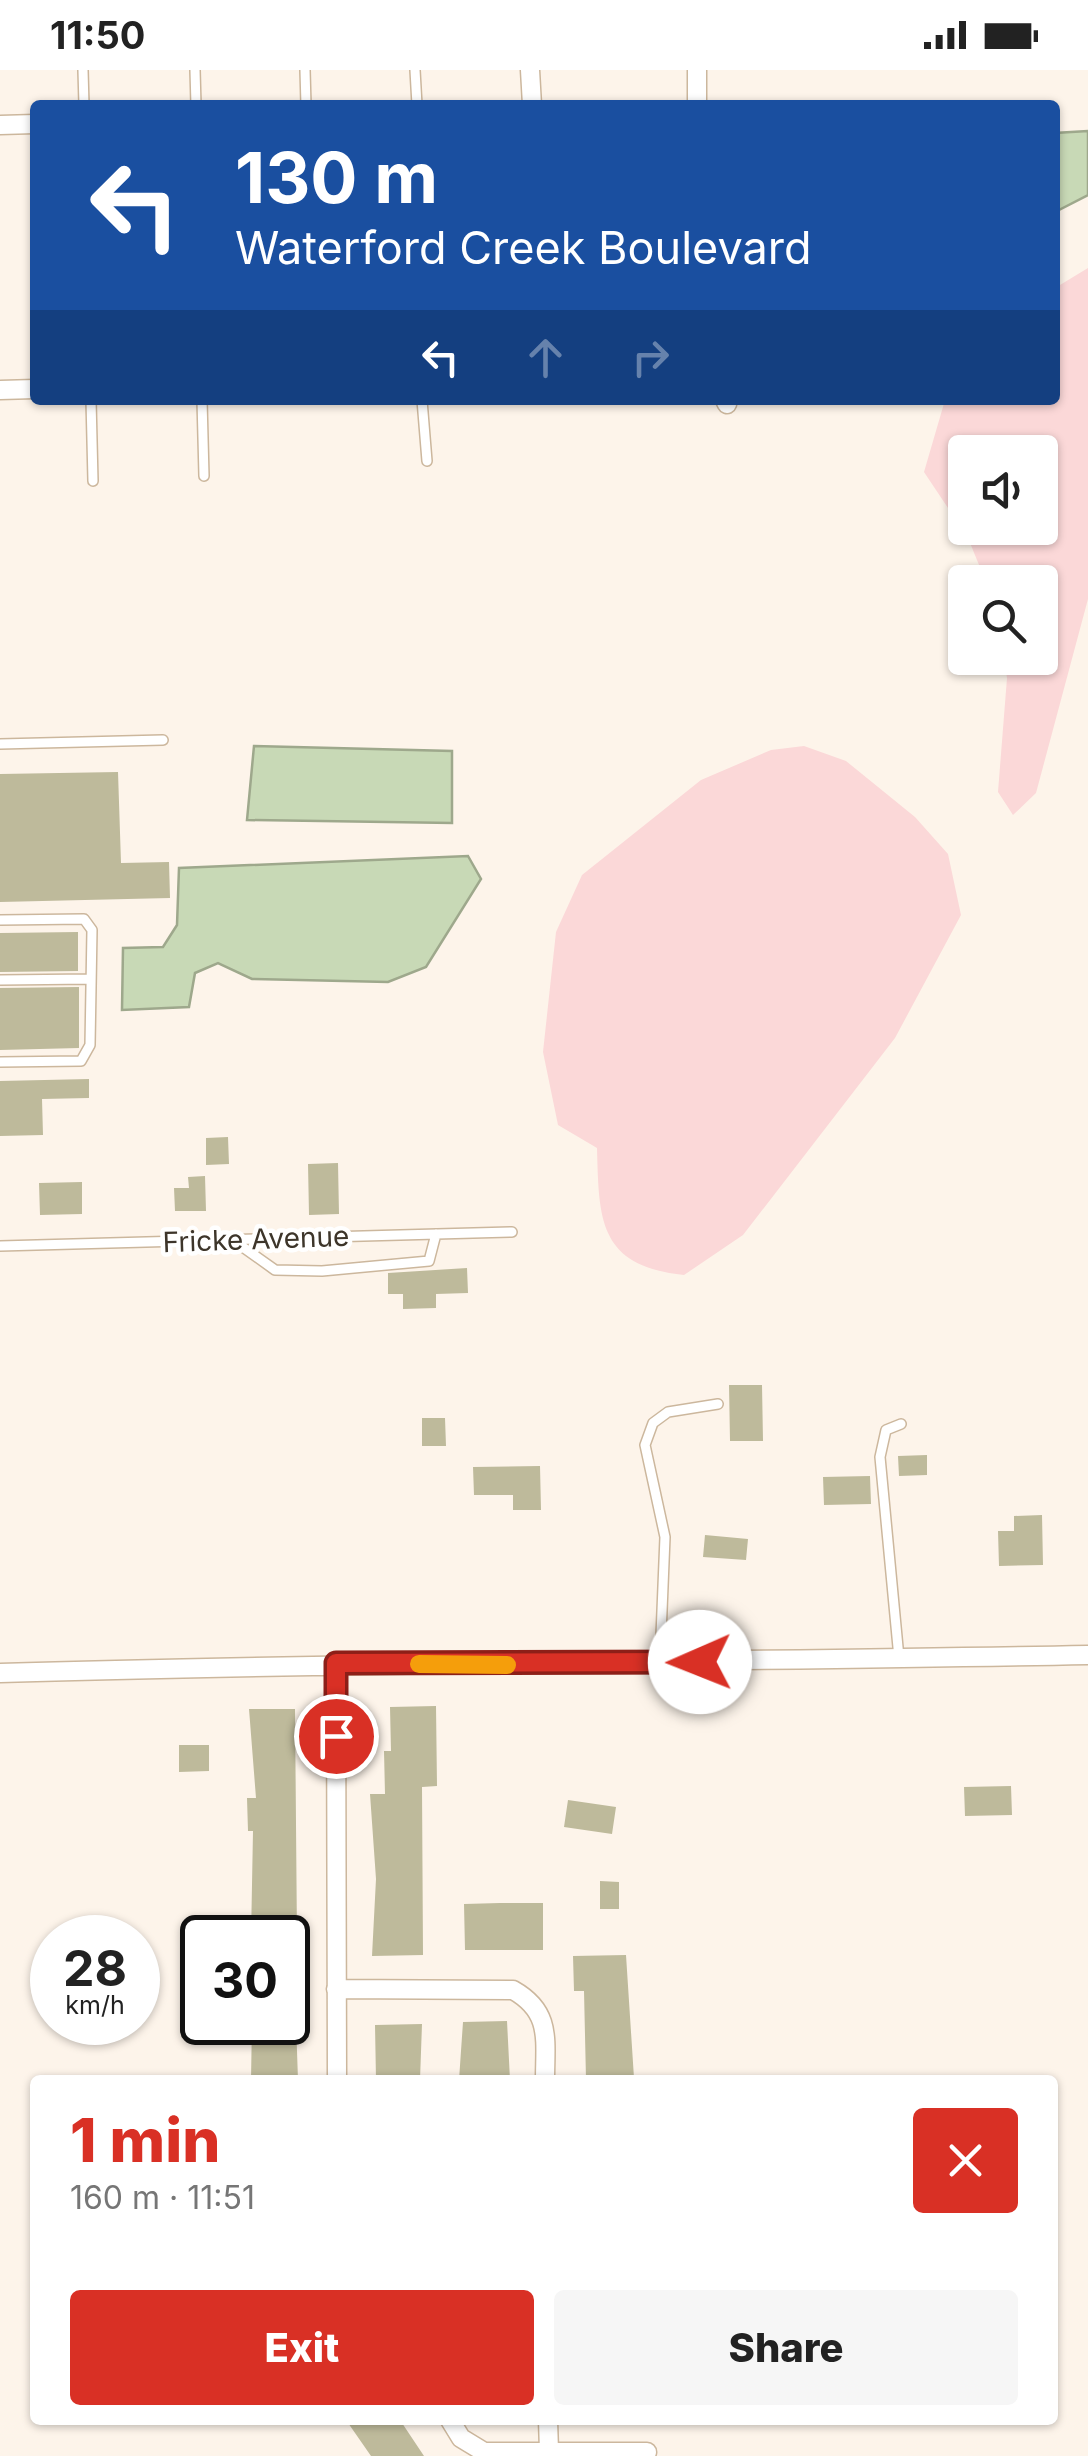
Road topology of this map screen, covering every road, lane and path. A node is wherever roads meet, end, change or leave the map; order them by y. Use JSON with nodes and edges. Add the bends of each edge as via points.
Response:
{"nodes":[{"id":1,"x":83,"y":70,"type":"edge"},
{"id":2,"x":194,"y":70,"type":"edge"},
{"id":3,"x":305,"y":70,"type":"edge"},
{"id":4,"x":414,"y":70,"type":"edge"},
{"id":5,"x":530,"y":70,"type":"edge"},
{"id":6,"x":696,"y":70,"type":"edge"},
{"id":7,"x":84,"y":100,"type":"edge"},
{"id":8,"x":196,"y":100,"type":"edge"},
{"id":9,"x":306,"y":100,"type":"edge"},
{"id":10,"x":417,"y":100,"type":"edge"},
{"id":11,"x":532,"y":100,"type":"edge"},
{"id":12,"x":697,"y":100,"type":"edge"},
{"id":13,"x":30,"y":124,"type":"edge"},
{"id":14,"x":0,"y":125,"type":"edge"},
{"id":15,"x":30,"y":389,"type":"edge"},
{"id":16,"x":0,"y":390,"type":"edge"},
{"id":17,"x":91,"y":405,"type":"edge"},
{"id":18,"x":202,"y":405,"type":"edge"},
{"id":19,"x":422,"y":405,"type":"edge"},
{"id":20,"x":427,"y":461,"type":"dead end"},
{"id":21,"x":204,"y":476,"type":"dead end"},
{"id":22,"x":93,"y":481,"type":"dead end"},
{"id":23,"x":163,"y":740,"type":"dead end"},
{"id":24,"x":0,"y":744,"type":"edge"},
{"id":25,"x":0,"y":920,"type":"edge"},
{"id":26,"x":91,"y":978,"type":"junction"},
{"id":27,"x":0,"y":980,"type":"edge"},
{"id":28,"x":0,"y":1062,"type":"edge"},
{"id":29,"x":512,"y":1232,"type":"dead end"},
{"id":30,"x":436,"y":1234,"type":"junction"},
{"id":31,"x":233,"y":1240,"type":"junction"},
{"id":32,"x":0,"y":1246,"type":"edge"},
{"id":33,"x":718,"y":1404,"type":"dead end"},
{"id":34,"x":902,"y":1424,"type":"dead end"},
{"id":35,"x":1088,"y":1655,"type":"edge"},
{"id":36,"x":900,"y":1658,"type":"junction"},
{"id":37,"x":336,"y":1663,"type":"junction"},
{"id":38,"x":660,"y":1663,"type":"junction"},
{"id":39,"x":0,"y":1673,"type":"edge"},
{"id":40,"x":336,"y":1989,"type":"junction"},
{"id":41,"x":337,"y":2075,"type":"edge"},
{"id":42,"x":545,"y":2075,"type":"edge"},
{"id":43,"x":453,"y":2425,"type":"edge"},
{"id":44,"x":548,"y":2425,"type":"edge"},
{"id":45,"x":549,"y":2451,"type":"junction"},
{"id":46,"x":647,"y":2452,"type":"dead end"}],
"edges":[{"from":1,"to":7,"type":"lane"},
{"from":2,"to":8,"type":"lane"},
{"from":3,"to":9,"type":"lane"},
{"from":4,"to":10,"type":"lane"},
{"from":5,"to":11,"type":"street"},
{"from":6,"to":12,"type":"street"},
{"from":13,"to":14,"type":"street"},
{"from":15,"to":16,"type":"street"},
{"from":17,"to":22,"type":"lane"},
{"from":18,"to":21,"type":"lane"},
{"from":19,"to":20,"type":"lane"},
{"from":23,"to":24,"type":"lane"},
{"from":25,"to":26,"type":"lane","via":[[84,919],[92,930]]},
{"from":26,"to":27,"type":"lane"},
{"from":26,"to":28,"type":"lane","via":[[90,1045],[81,1060]]},
{"from":29,"to":30,"type":"lane","name":"Fricke Avenue"},
{"from":30,"to":31,"type":"lane","name":"Fricke Avenue"},
{"from":30,"to":31,"type":"lane","via":[[428,1260],[322,1271],[275,1270]]},
{"from":31,"to":32,"type":"lane","name":"Fricke Avenue"},
{"from":33,"to":38,"type":"lane","via":[[668,1412],[653,1423],[646,1445],[665,1537]]},
{"from":34,"to":36,"type":"lane","via":[[886,1430],[880,1457]]},
{"from":35,"to":36,"type":"street"},
{"from":36,"to":38,"type":"street"},
{"from":37,"to":38,"type":"street"},
{"from":37,"to":39,"type":"street"},
{"from":37,"to":40,"type":"street"},
{"from":40,"to":41,"type":"street"},
{"from":40,"to":42,"type":"street","via":[[513,1990],[534,2002],[544,2026]]},
{"from":43,"to":45,"type":"street","via":[[484,2452]]},
{"from":44,"to":45,"type":"street"},
{"from":45,"to":46,"type":"street"}]}
